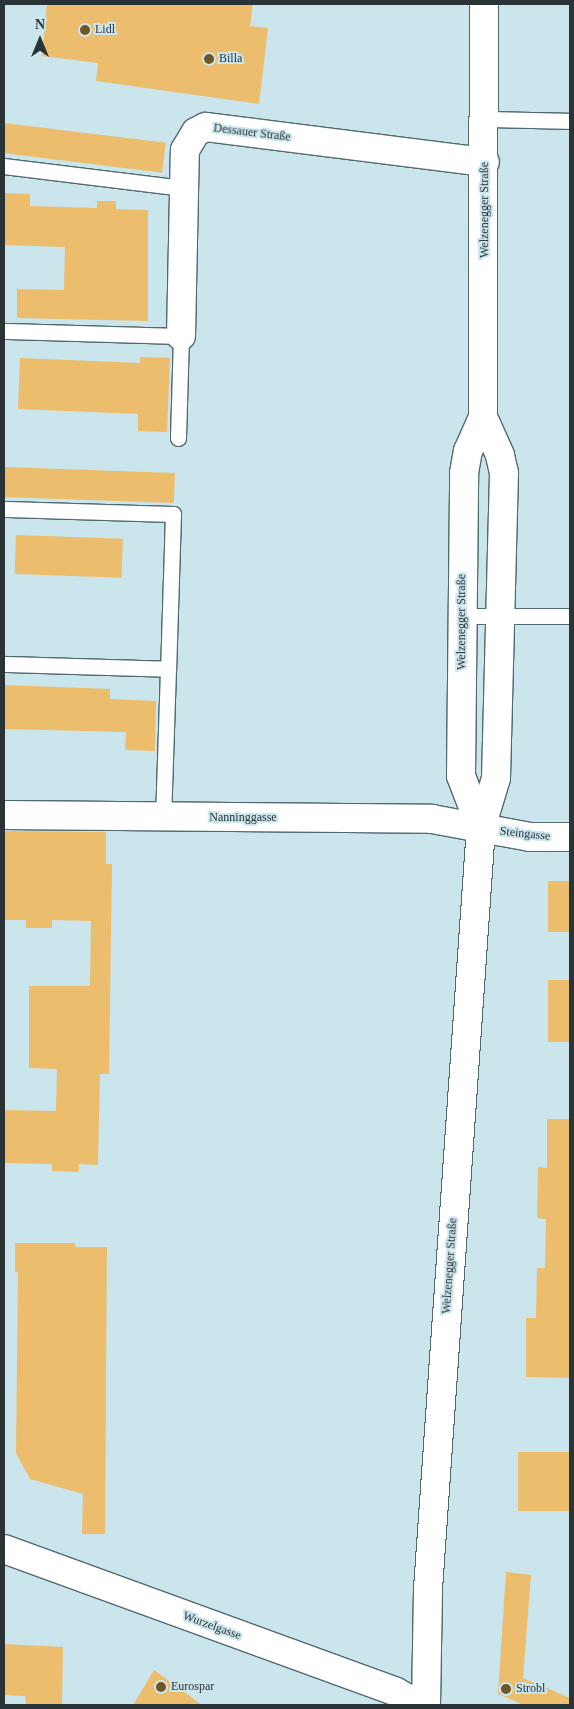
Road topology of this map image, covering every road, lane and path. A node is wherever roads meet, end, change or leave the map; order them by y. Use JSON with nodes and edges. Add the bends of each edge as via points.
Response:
{"nodes":[{"id":1,"x":484,"y":4,"type":"edge"},
{"id":2,"x":485,"y":119,"type":"junction"},
{"id":3,"x":570,"y":121,"type":"edge"},
{"id":4,"x":485,"y":162,"type":"junction"},
{"id":5,"x":4,"y":166,"type":"edge"},
{"id":6,"x":184,"y":188,"type":"junction"},
{"id":7,"x":4,"y":330,"type":"edge"},
{"id":8,"x":181,"y":336,"type":"junction"},
{"id":9,"x":483,"y":417,"type":"junction"},
{"id":10,"x":178,"y":438,"type":"dead end"},
{"id":11,"x":4,"y":509,"type":"edge"},
{"id":12,"x":501,"y":615,"type":"junction"},
{"id":13,"x":462,"y":616,"type":"junction"},
{"id":14,"x":570,"y":616,"type":"edge"},
{"id":15,"x":4,"y":664,"type":"edge"},
{"id":16,"x":168,"y":669,"type":"junction"},
{"id":17,"x":4,"y":815,"type":"edge"},
{"id":18,"x":163,"y":818,"type":"junction"},
{"id":19,"x":481,"y":828,"type":"junction"},
{"id":20,"x":570,"y":837,"type":"edge"},
{"id":21,"x":4,"y":1550,"type":"edge"},
{"id":22,"x":419,"y":1705,"type":"edge"},
{"id":23,"x":426,"y":1705,"type":"edge"}],
"edges":[{"from":1,"to":2,"type":"street","name":"Welzenegger Straße"},
{"from":2,"to":3,"type":"lane"},
{"from":2,"to":4,"type":"street","name":"Welzenegger Straße"},
{"from":4,"to":6,"type":"street","name":"Dessauer Straße","via":[[206,127],[190,139],[186,150]]},
{"from":4,"to":9,"type":"street","name":"Welzenegger Straße"},
{"from":5,"to":6,"type":"lane"},
{"from":6,"to":8,"type":"street","name":"Dessauer Straße"},
{"from":7,"to":8,"type":"lane"},
{"from":8,"to":10,"type":"lane"},
{"from":9,"to":12,"type":"street","name":"Welzenegger Straße","via":[[500,455],[504,473]]},
{"from":9,"to":13,"type":"street","name":"Welzenegger Straße","via":[[468,451],[464,473]]},
{"from":11,"to":16,"type":"lane","via":[[173,514]]},
{"from":12,"to":13,"type":"lane"},
{"from":12,"to":14,"type":"lane"},
{"from":12,"to":19,"type":"street","name":"Welzenegger Straße","via":[[496,778]]},
{"from":13,"to":19,"type":"street","name":"Welzenegger Straße","via":[[461,776]]},
{"from":15,"to":16,"type":"lane"},
{"from":16,"to":18,"type":"lane"},
{"from":17,"to":18,"type":"street","name":"Nanninggasse"},
{"from":18,"to":19,"type":"street","name":"Nanninggasse","via":[[432,819]]},
{"from":19,"to":20,"type":"street","name":"Steingasse","via":[[530,836]]},
{"from":19,"to":23,"type":"street","name":"Welzenegger Straße","via":[[428,1589]]},
{"from":21,"to":22,"type":"street","name":"Wurzelgasse","via":[[396,1692]]}]}
